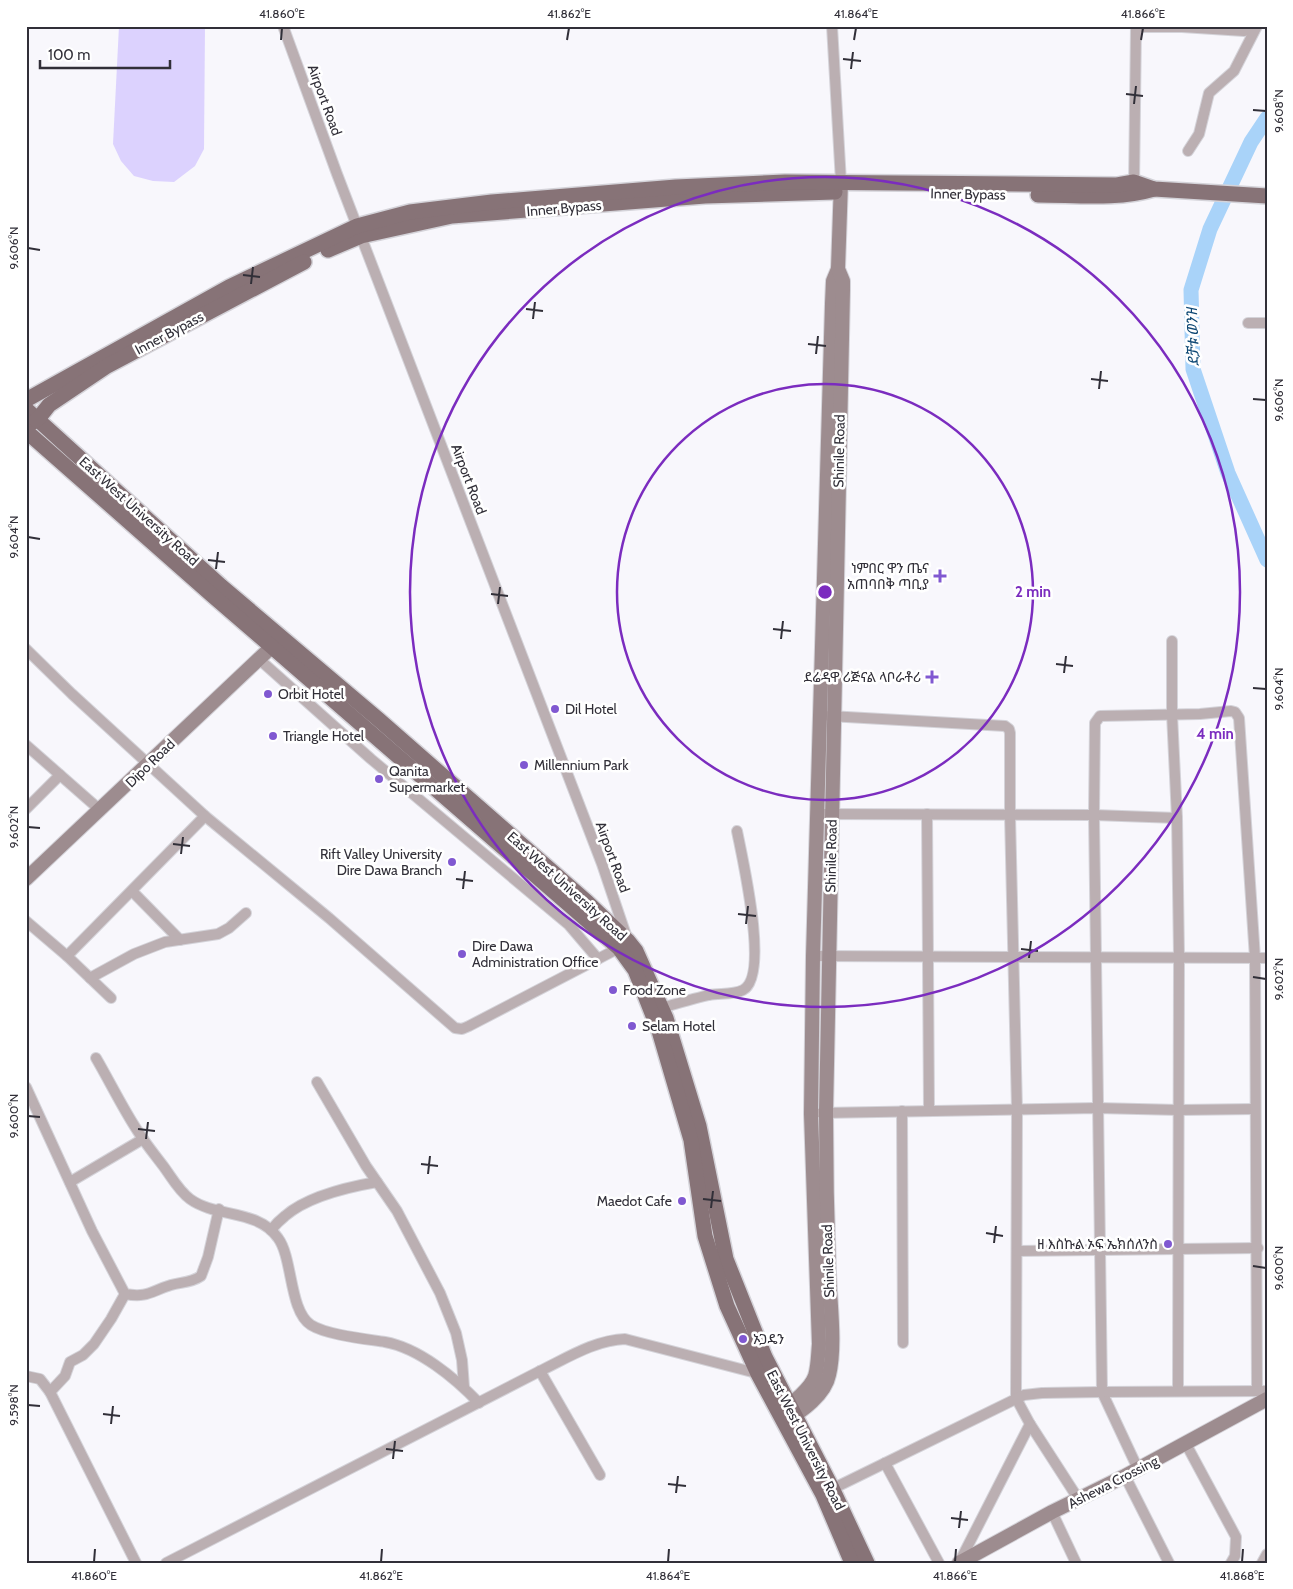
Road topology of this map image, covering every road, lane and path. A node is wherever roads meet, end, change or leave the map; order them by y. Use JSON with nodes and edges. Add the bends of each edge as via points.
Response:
{"nodes":[{"id":1,"x":282,"y":26,"type":"edge"},
{"id":2,"x":832,"y":26,"type":"edge"},
{"id":3,"x":1136,"y":27,"type":"edge"},
{"id":4,"x":1238,"y":31,"type":"junction"},
{"id":5,"x":1247,"y":45,"type":"junction"},
{"id":6,"x":1188,"y":151,"type":"dead end"},
{"id":7,"x":841,"y":187,"type":"junction"},
{"id":8,"x":1134,"y":189,"type":"junction"},
{"id":9,"x":1267,"y":196,"type":"edge"},
{"id":10,"x":359,"y":231,"type":"junction"},
{"id":11,"x":838,"y":269,"type":"junction"},
{"id":12,"x":1248,"y":323,"type":"dead end"},
{"id":13,"x":1267,"y":323,"type":"edge"},
{"id":14,"x":26,"y":400,"type":"edge"},
{"id":15,"x":30,"y":418,"type":"edge"},
{"id":16,"x":26,"y":431,"type":"edge"},
{"id":17,"x":278,"y":642,"type":"junction"},
{"id":18,"x":1172,"y":642,"type":"dead end"},
{"id":19,"x":26,"y":649,"type":"edge"},
{"id":20,"x":260,"y":660,"type":"junction"},
{"id":21,"x":1172,"y":714,"type":"junction"},
{"id":22,"x":819,"y":716,"type":"junction"},
{"id":23,"x":834,"y":716,"type":"junction"},
{"id":24,"x":26,"y":745,"type":"edge"},
{"id":25,"x":149,"y":763,"type":"junction"},
{"id":26,"x":60,"y":775,"type":"junction"},
{"id":27,"x":26,"y":809,"type":"edge"},
{"id":28,"x":100,"y":810,"type":"junction"},
{"id":29,"x":816,"y":814,"type":"junction"},
{"id":30,"x":832,"y":814,"type":"junction"},
{"id":31,"x":926,"y":814,"type":"junction"},
{"id":32,"x":1010,"y":815,"type":"junction"},
{"id":33,"x":1094,"y":815,"type":"junction"},
{"id":34,"x":205,"y":816,"type":"junction"},
{"id":35,"x":1178,"y":818,"type":"junction"},
{"id":36,"x":737,"y":830,"type":"dead end"},
{"id":37,"x":26,"y":879,"type":"edge"},
{"id":38,"x":132,"y":891,"type":"junction"},
{"id":39,"x":246,"y":913,"type":"dead end"},
{"id":40,"x":26,"y":921,"type":"edge"},
{"id":41,"x":180,"y":940,"type":"junction"},
{"id":42,"x":624,"y":945,"type":"junction"},
{"id":43,"x":67,"y":956,"type":"junction"},
{"id":44,"x":813,"y":956,"type":"junction"},
{"id":45,"x":828,"y":957,"type":"junction"},
{"id":46,"x":927,"y":957,"type":"junction"},
{"id":47,"x":1097,"y":957,"type":"junction"},
{"id":48,"x":1179,"y":957,"type":"junction"},
{"id":49,"x":1013,"y":958,"type":"junction"},
{"id":50,"x":1255,"y":958,"type":"junction"},
{"id":51,"x":1267,"y":958,"type":"edge"},
{"id":52,"x":598,"y":959,"type":"junction"},
{"id":53,"x":90,"y":978,"type":"junction"},
{"id":54,"x":111,"y":998,"type":"dead end"},
{"id":55,"x":657,"y":1009,"type":"junction"},
{"id":56,"x":96,"y":1058,"type":"dead end"},
{"id":57,"x":317,"y":1082,"type":"dead end"},
{"id":58,"x":26,"y":1087,"type":"edge"},
{"id":59,"x":1097,"y":1108,"type":"junction"},
{"id":60,"x":1255,"y":1109,"type":"junction"},
{"id":61,"x":929,"y":1110,"type":"junction"},
{"id":62,"x":1017,"y":1110,"type":"junction"},
{"id":63,"x":1179,"y":1110,"type":"junction"},
{"id":64,"x":902,"y":1111,"type":"junction"},
{"id":65,"x":826,"y":1112,"type":"junction"},
{"id":66,"x":811,"y":1114,"type":"junction"},
{"id":67,"x":143,"y":1139,"type":"junction"},
{"id":68,"x":68,"y":1178,"type":"junction"},
{"id":69,"x":377,"y":1182,"type":"junction"},
{"id":70,"x":219,"y":1209,"type":"junction"},
{"id":71,"x":271,"y":1230,"type":"junction"},
{"id":72,"x":1258,"y":1248,"type":"junction"},
{"id":73,"x":1099,"y":1250,"type":"junction"},
{"id":74,"x":1178,"y":1250,"type":"junction"},
{"id":75,"x":1017,"y":1251,"type":"junction"},
{"id":76,"x":125,"y":1294,"type":"junction"},
{"id":77,"x":903,"y":1343,"type":"dead end"},
{"id":78,"x":540,"y":1371,"type":"junction"},
{"id":79,"x":765,"y":1373,"type":"junction"},
{"id":80,"x":26,"y":1376,"type":"edge"},
{"id":81,"x":464,"y":1388,"type":"junction"},
{"id":82,"x":1241,"y":1390,"type":"junction"},
{"id":83,"x":1178,"y":1391,"type":"junction"},
{"id":84,"x":50,"y":1392,"type":"junction"},
{"id":85,"x":1102,"y":1392,"type":"junction"},
{"id":86,"x":1264,"y":1393,"type":"edge"},
{"id":87,"x":1016,"y":1398,"type":"junction"},
{"id":88,"x":478,"y":1403,"type":"junction"},
{"id":89,"x":1249,"y":1409,"type":"junction"},
{"id":90,"x":786,"y":1414,"type":"junction"},
{"id":91,"x":1030,"y":1424,"type":"junction"},
{"id":92,"x":1186,"y":1444,"type":"junction"},
{"id":93,"x":885,"y":1463,"type":"junction"},
{"id":94,"x":1138,"y":1469,"type":"junction"},
{"id":95,"x":600,"y":1475,"type":"dead end"},
{"id":96,"x":1125,"y":1476,"type":"junction"},
{"id":97,"x":827,"y":1492,"type":"junction"},
{"id":98,"x":1079,"y":1500,"type":"junction"},
{"id":99,"x":1052,"y":1512,"type":"junction"},
{"id":100,"x":1267,"y":1554,"type":"edge"},
{"id":101,"x":136,"y":1563,"type":"edge"},
{"id":102,"x":166,"y":1563,"type":"edge"},
{"id":103,"x":852,"y":1563,"type":"edge"},
{"id":104,"x":867,"y":1563,"type":"edge"},
{"id":105,"x":940,"y":1563,"type":"edge"},
{"id":106,"x":959,"y":1563,"type":"edge"},
{"id":107,"x":1076,"y":1563,"type":"edge"},
{"id":108,"x":1168,"y":1563,"type":"edge"},
{"id":109,"x":1231,"y":1563,"type":"edge"},
{"id":110,"x":1262,"y":1563,"type":"edge"}],
"edges":[{"from":1,"to":10,"type":"street","name":"Airport Road"},
{"from":2,"to":7,"type":"street","name":"Shinile Road"},
{"from":3,"to":4,"type":"street"},
{"from":3,"to":8,"type":"street"},
{"from":4,"to":5,"type":"street"},
{"from":4,"to":5,"type":"street","via":[[1257,26]]},
{"from":5,"to":6,"type":"street","via":[[1234,71],[1209,93],[1199,134]]},
{"from":7,"to":8,"type":"main road","name":"Inner Bypass"},
{"from":7,"to":10,"type":"main road","name":"Inner Bypass","via":[[705,191],[452,216]]},
{"from":7,"to":11,"type":"street","name":"Shinile Road"},
{"from":8,"to":9,"type":"main road","name":"Inner Bypass"},
{"from":10,"to":14,"type":"main road","name":"Inner Bypass","via":[[229,286]]},
{"from":10,"to":15,"type":"main road","name":"Inner Bypass","via":[[329,250],[107,366]]},
{"from":10,"to":42,"type":"street","name":"Airport Road","via":[[602,864]]},
{"from":11,"to":22,"type":"street","name":"Shinile Road","via":[[833,281],[832,304]]},
{"from":11,"to":23,"type":"street","name":"Shinile Road","via":[[843,290]]},
{"from":12,"to":13,"type":"street"},
{"from":15,"to":17,"type":"main road","name":"East West University Road","via":[[221,586]]},
{"from":16,"to":17,"type":"main road","name":"East West University Road"},
{"from":17,"to":20,"type":"street","name":"Dipo Road"},
{"from":17,"to":42,"type":"main road","name":"East West University Road","via":[[587,902]]},
{"from":18,"to":21,"type":"street"},
{"from":19,"to":25,"type":"street"},
{"from":20,"to":25,"type":"street","name":"Dipo Road"},
{"from":20,"to":52,"type":"street","via":[[371,759],[569,925]]},
{"from":21,"to":33,"type":"street","via":[[1100,716],[1097,719]]},
{"from":21,"to":35,"type":"street"},
{"from":21,"to":50,"type":"street","via":[[1231,710],[1240,718]]},
{"from":22,"to":23,"type":"street"},
{"from":22,"to":29,"type":"street","name":"Shinile Road"},
{"from":23,"to":30,"type":"street","name":"Shinile Road"},
{"from":23,"to":32,"type":"street","via":[[1007,726],[1010,733]]},
{"from":24,"to":26,"type":"street"},
{"from":25,"to":28,"type":"street","name":"Dipo Road"},
{"from":25,"to":34,"type":"street"},
{"from":26,"to":27,"type":"street"},
{"from":26,"to":28,"type":"street"},
{"from":28,"to":37,"type":"street","name":"Dipo Road"},
{"from":29,"to":30,"type":"street"},
{"from":29,"to":44,"type":"street","name":"Shinile Road"},
{"from":30,"to":31,"type":"street"},
{"from":30,"to":45,"type":"street","name":"Shinile Road"},
{"from":31,"to":32,"type":"street"},
{"from":31,"to":46,"type":"street"},
{"from":32,"to":33,"type":"street"},
{"from":32,"to":49,"type":"street"},
{"from":33,"to":35,"type":"street"},
{"from":33,"to":47,"type":"street"},
{"from":34,"to":38,"type":"street"},
{"from":34,"to":52,"type":"street","via":[[455,1028],[469,1026]]},
{"from":35,"to":48,"type":"street"},
{"from":36,"to":55,"type":"street","via":[[754,924],[755,951],[750,982],[746,989],[737,992]]},
{"from":38,"to":41,"type":"street"},
{"from":38,"to":43,"type":"street"},
{"from":39,"to":41,"type":"street","via":[[218,934]]},
{"from":40,"to":43,"type":"street"},
{"from":41,"to":53,"type":"street","via":[[134,954]]},
{"from":42,"to":52,"type":"street"},
{"from":42,"to":55,"type":"main road","name":"East West University Road","via":[[636,951]]},
{"from":43,"to":53,"type":"street"},
{"from":44,"to":45,"type":"street"},
{"from":44,"to":66,"type":"street","name":"Shinile Road"},
{"from":45,"to":46,"type":"street"},
{"from":45,"to":65,"type":"street","name":"Shinile Road"},
{"from":46,"to":49,"type":"street"},
{"from":46,"to":61,"type":"street"},
{"from":47,"to":48,"type":"street"},
{"from":47,"to":49,"type":"street"},
{"from":47,"to":59,"type":"street"},
{"from":48,"to":50,"type":"street"},
{"from":48,"to":63,"type":"street"},
{"from":49,"to":62,"type":"street"},
{"from":50,"to":51,"type":"street"},
{"from":50,"to":60,"type":"street"},
{"from":53,"to":54,"type":"street"},
{"from":55,"to":79,"type":"main road","name":"East West University Road","via":[[699,1126],[726,1259],[725,1277],[765,1357]]},
{"from":56,"to":67,"type":"street"},
{"from":57,"to":69,"type":"street"},
{"from":58,"to":68,"type":"street"},
{"from":59,"to":62,"type":"street"},
{"from":59,"to":63,"type":"street"},
{"from":59,"to":73,"type":"street"},
{"from":60,"to":63,"type":"street"},
{"from":60,"to":72,"type":"street"},
{"from":61,"to":62,"type":"street"},
{"from":61,"to":64,"type":"street"},
{"from":62,"to":75,"type":"street"},
{"from":63,"to":74,"type":"street"},
{"from":64,"to":65,"type":"street"},
{"from":64,"to":77,"type":"street"},
{"from":65,"to":66,"type":"street"},
{"from":65,"to":90,"type":"street","name":"Shinile Road","via":[[829,1376],[817,1395]]},
{"from":66,"to":90,"type":"street","name":"Shinile Road","via":[[819,1344],[815,1377]]},
{"from":67,"to":68,"type":"street"},
{"from":67,"to":70,"type":"street","via":[[191,1200]]},
{"from":68,"to":76,"type":"street"},
{"from":69,"to":71,"type":"street","via":[[342,1188],[302,1205],[285,1215]]},
{"from":69,"to":81,"type":"street","via":[[397,1211],[440,1293],[456,1333]]},
{"from":70,"to":71,"type":"street","via":[[257,1220]]},
{"from":70,"to":76,"type":"street","via":[[201,1276],[141,1296]]},
{"from":71,"to":81,"type":"street","via":[[283,1247],[294,1295],[310,1324],[351,1337],[399,1346],[443,1369]]},
{"from":72,"to":74,"type":"street"},
{"from":72,"to":86,"type":"street"},
{"from":73,"to":74,"type":"street"},
{"from":73,"to":75,"type":"street"},
{"from":73,"to":85,"type":"street"},
{"from":74,"to":83,"type":"street"},
{"from":75,"to":87,"type":"street"},
{"from":76,"to":84,"type":"street","via":[[94,1344],[70,1362],[65,1376]]},
{"from":78,"to":79,"type":"street","via":[[600,1343],[625,1339]]},
{"from":78,"to":88,"type":"street"},
{"from":78,"to":95,"type":"street"},
{"from":79,"to":90,"type":"main road","name":"East West University Road"},
{"from":80,"to":84,"type":"street","via":[[40,1379]]},
{"from":81,"to":88,"type":"street"},
{"from":82,"to":83,"type":"street"},
{"from":82,"to":86,"type":"street"},
{"from":82,"to":89,"type":"street"},
{"from":83,"to":85,"type":"street"},
{"from":84,"to":101,"type":"street"},
{"from":85,"to":87,"type":"street","via":[[1042,1393]]},
{"from":85,"to":94,"type":"street"},
{"from":86,"to":89,"type":"street","name":"Ashewa Crossing"},
{"from":87,"to":91,"type":"street"},
{"from":87,"to":93,"type":"street"},
{"from":88,"to":102,"type":"street"},
{"from":89,"to":92,"type":"street","name":"Ashewa Crossing"},
{"from":90,"to":97,"type":"main road","name":"East West University Road"},
{"from":91,"to":98,"type":"street"},
{"from":91,"to":106,"type":"street"},
{"from":92,"to":94,"type":"street","name":"Ashewa Crossing"},
{"from":92,"to":109,"type":"street","via":[[1236,1537],[1235,1556]]},
{"from":93,"to":97,"type":"street"},
{"from":93,"to":105,"type":"street"},
{"from":94,"to":96,"type":"street","name":"Ashewa Crossing"},
{"from":96,"to":98,"type":"street","name":"Ashewa Crossing"},
{"from":96,"to":108,"type":"street"},
{"from":97,"to":103,"type":"main road","name":"East West University Road"},
{"from":97,"to":104,"type":"main road","name":"East West University Road"},
{"from":98,"to":99,"type":"street","name":"Ashewa Crossing"},
{"from":99,"to":106,"type":"street","name":"Ashewa Crossing"},
{"from":99,"to":107,"type":"street"},
{"from":100,"to":110,"type":"street"}]}
